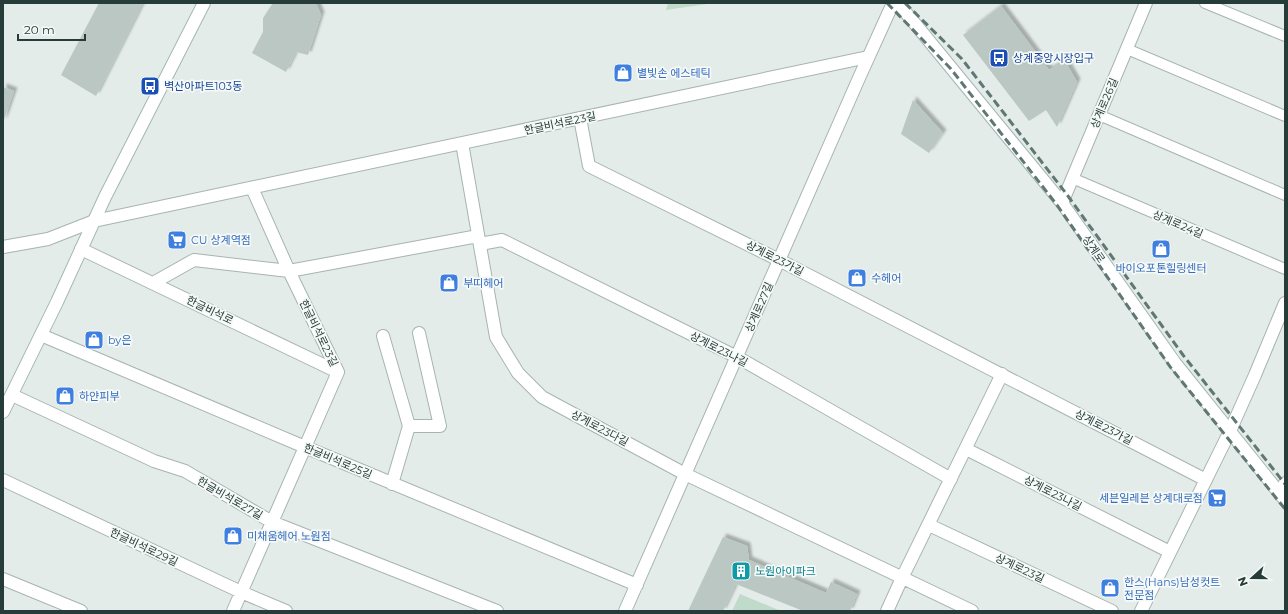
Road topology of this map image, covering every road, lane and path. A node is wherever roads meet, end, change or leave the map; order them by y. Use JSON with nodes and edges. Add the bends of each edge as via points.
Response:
{"nodes":[{"id":1,"x":204,"y":3,"type":"edge"},
{"id":2,"x":893,"y":3,"type":"edge"},
{"id":3,"x":898,"y":3,"type":"edge"},
{"id":4,"x":1146,"y":3,"type":"edge"},
{"id":5,"x":1205,"y":3,"type":"edge"},
{"id":6,"x":1285,"y":36,"type":"edge"},
{"id":7,"x":1127,"y":49,"type":"junction"},
{"id":8,"x":868,"y":57,"type":"junction"},
{"id":9,"x":1099,"y":115,"type":"junction"},
{"id":10,"x":1285,"y":116,"type":"edge"},
{"id":11,"x":580,"y":118,"type":"junction"},
{"id":12,"x":462,"y":143,"type":"junction"},
{"id":13,"x":1072,"y":178,"type":"junction"},
{"id":14,"x":252,"y":188,"type":"junction"},
{"id":15,"x":1285,"y":195,"type":"edge"},
{"id":16,"x":1062,"y":203,"type":"junction"},
{"id":17,"x":94,"y":221,"type":"junction"},
{"id":18,"x":479,"y":240,"type":"junction"},
{"id":19,"x":3,"y":247,"type":"edge"},
{"id":20,"x":82,"y":249,"type":"junction"},
{"id":21,"x":779,"y":260,"type":"junction"},
{"id":22,"x":1285,"y":270,"type":"edge"},
{"id":23,"x":289,"y":271,"type":"junction"},
{"id":24,"x":153,"y":283,"type":"junction"},
{"id":25,"x":1285,"y":303,"type":"edge"},
{"id":26,"x":419,"y":333,"type":"dead end"},
{"id":27,"x":41,"y":335,"type":"junction"},
{"id":28,"x":383,"y":336,"type":"dead end"},
{"id":29,"x":737,"y":357,"type":"junction"},
{"id":30,"x":338,"y":372,"type":"junction"},
{"id":31,"x":1002,"y":374,"type":"junction"},
{"id":32,"x":12,"y":395,"type":"junction"},
{"id":33,"x":3,"y":412,"type":"edge"},
{"id":34,"x":409,"y":426,"type":"junction"},
{"id":35,"x":1230,"y":431,"type":"junction"},
{"id":36,"x":305,"y":448,"type":"junction"},
{"id":37,"x":966,"y":449,"type":"junction"},
{"id":38,"x":685,"y":474,"type":"junction"},
{"id":39,"x":951,"y":479,"type":"junction"},
{"id":40,"x":3,"y":480,"type":"edge"},
{"id":41,"x":1206,"y":480,"type":"junction"},
{"id":42,"x":392,"y":484,"type":"junction"},
{"id":43,"x":1283,"y":492,"type":"edge"},
{"id":44,"x":272,"y":522,"type":"junction"},
{"id":45,"x":929,"y":525,"type":"junction"},
{"id":46,"x":1170,"y":552,"type":"junction"},
{"id":47,"x":902,"y":578,"type":"junction"},
{"id":48,"x":3,"y":579,"type":"edge"},
{"id":49,"x":637,"y":585,"type":"junction"},
{"id":50,"x":241,"y":592,"type":"junction"},
{"id":51,"x":81,"y":611,"type":"edge"},
{"id":52,"x":233,"y":611,"type":"edge"},
{"id":53,"x":286,"y":611,"type":"edge"},
{"id":54,"x":497,"y":611,"type":"edge"},
{"id":55,"x":625,"y":611,"type":"edge"},
{"id":56,"x":887,"y":611,"type":"edge"},
{"id":57,"x":972,"y":611,"type":"edge"},
{"id":58,"x":1112,"y":611,"type":"edge"},
{"id":59,"x":1141,"y":611,"type":"edge"}],
"edges":[{"from":1,"to":17,"type":"street"},
{"from":2,"to":8,"type":"street","name":"상계로27길"},
{"from":3,"to":16,"type":"street","name":"상계로"},
{"from":4,"to":7,"type":"street","name":"상계로26길"},
{"from":5,"to":6,"type":"lane"},
{"from":7,"to":9,"type":"street","name":"상계로26길"},
{"from":7,"to":10,"type":"lane"},
{"from":8,"to":11,"type":"street","name":"한글비석로23길"},
{"from":8,"to":21,"type":"street","name":"상계로27길"},
{"from":9,"to":13,"type":"street","name":"상계로26길"},
{"from":9,"to":15,"type":"lane"},
{"from":11,"to":12,"type":"street","name":"한글비석로23길"},
{"from":11,"to":21,"type":"street","name":"상계로23가길","via":[[589,166]]},
{"from":12,"to":14,"type":"street","name":"한글비석로23길"},
{"from":12,"to":18,"type":"street","name":"상계로23다길"},
{"from":13,"to":16,"type":"street","name":"상계로26길"},
{"from":13,"to":22,"type":"lane","name":"상계로24길"},
{"from":14,"to":17,"type":"street","name":"한글비석로23길"},
{"from":14,"to":23,"type":"street","name":"한글비석로23길"},
{"from":16,"to":35,"type":"street","name":"상계로","via":[[1175,364]]},
{"from":17,"to":19,"type":"street","name":"한글비석로23길","via":[[48,239]]},
{"from":17,"to":20,"type":"street"},
{"from":18,"to":23,"type":"street","name":"상계로23나길"},
{"from":18,"to":29,"type":"street","name":"상계로23나길","via":[[502,240]]},
{"from":18,"to":38,"type":"street","name":"상계로23다길","via":[[496,337],[518,373],[542,397]]},
{"from":20,"to":24,"type":"street","name":"한글비석로"},
{"from":20,"to":27,"type":"street"},
{"from":21,"to":29,"type":"street","name":"상계로27길"},
{"from":21,"to":31,"type":"street","name":"상계로23가길"},
{"from":23,"to":24,"type":"street","name":"상계로23나길","via":[[194,260]]},
{"from":23,"to":30,"type":"street","name":"한글비석로23길"},
{"from":24,"to":30,"type":"street","name":"한글비석로"},
{"from":25,"to":35,"type":"street"},
{"from":26,"to":34,"type":"street","via":[[440,426]]},
{"from":27,"to":32,"type":"street"},
{"from":27,"to":36,"type":"street","name":"한글비석로25길"},
{"from":28,"to":34,"type":"street"},
{"from":29,"to":38,"type":"street","name":"상계로27길"},
{"from":29,"to":39,"type":"street","name":"상계로23나길"},
{"from":30,"to":36,"type":"street","name":"한글비석로23길"},
{"from":31,"to":37,"type":"street"},
{"from":31,"to":41,"type":"street","name":"상계로23가길"},
{"from":32,"to":33,"type":"street"},
{"from":32,"to":44,"type":"street","name":"한글비석로27길","via":[[154,461],[185,471]]},
{"from":34,"to":42,"type":"street"},
{"from":35,"to":41,"type":"street"},
{"from":35,"to":43,"type":"street","name":"상계로"},
{"from":36,"to":42,"type":"street","name":"한글비석로25길"},
{"from":36,"to":44,"type":"street","name":"한글비석로23길"},
{"from":37,"to":39,"type":"street"},
{"from":37,"to":46,"type":"street","name":"상계로23나길"},
{"from":38,"to":47,"type":"street","name":"상계로23다길"},
{"from":38,"to":49,"type":"street","name":"상계로27길"},
{"from":39,"to":45,"type":"street"},
{"from":40,"to":50,"type":"street","name":"한글비석로29길"},
{"from":41,"to":46,"type":"street"},
{"from":42,"to":49,"type":"street","name":"한글비석로25길"},
{"from":44,"to":50,"type":"street","name":"한글비석로23길"},
{"from":44,"to":54,"type":"street","name":"한글비석로27길"},
{"from":45,"to":47,"type":"street"},
{"from":45,"to":58,"type":"street","name":"상계로23길"},
{"from":46,"to":59,"type":"street"},
{"from":47,"to":56,"type":"street"},
{"from":47,"to":57,"type":"street","name":"상계로23다길"},
{"from":48,"to":51,"type":"street"},
{"from":49,"to":55,"type":"street","name":"상계로27길"},
{"from":50,"to":52,"type":"street","name":"한글비석로23길"},
{"from":50,"to":53,"type":"street","name":"한글비석로29길"}]}
